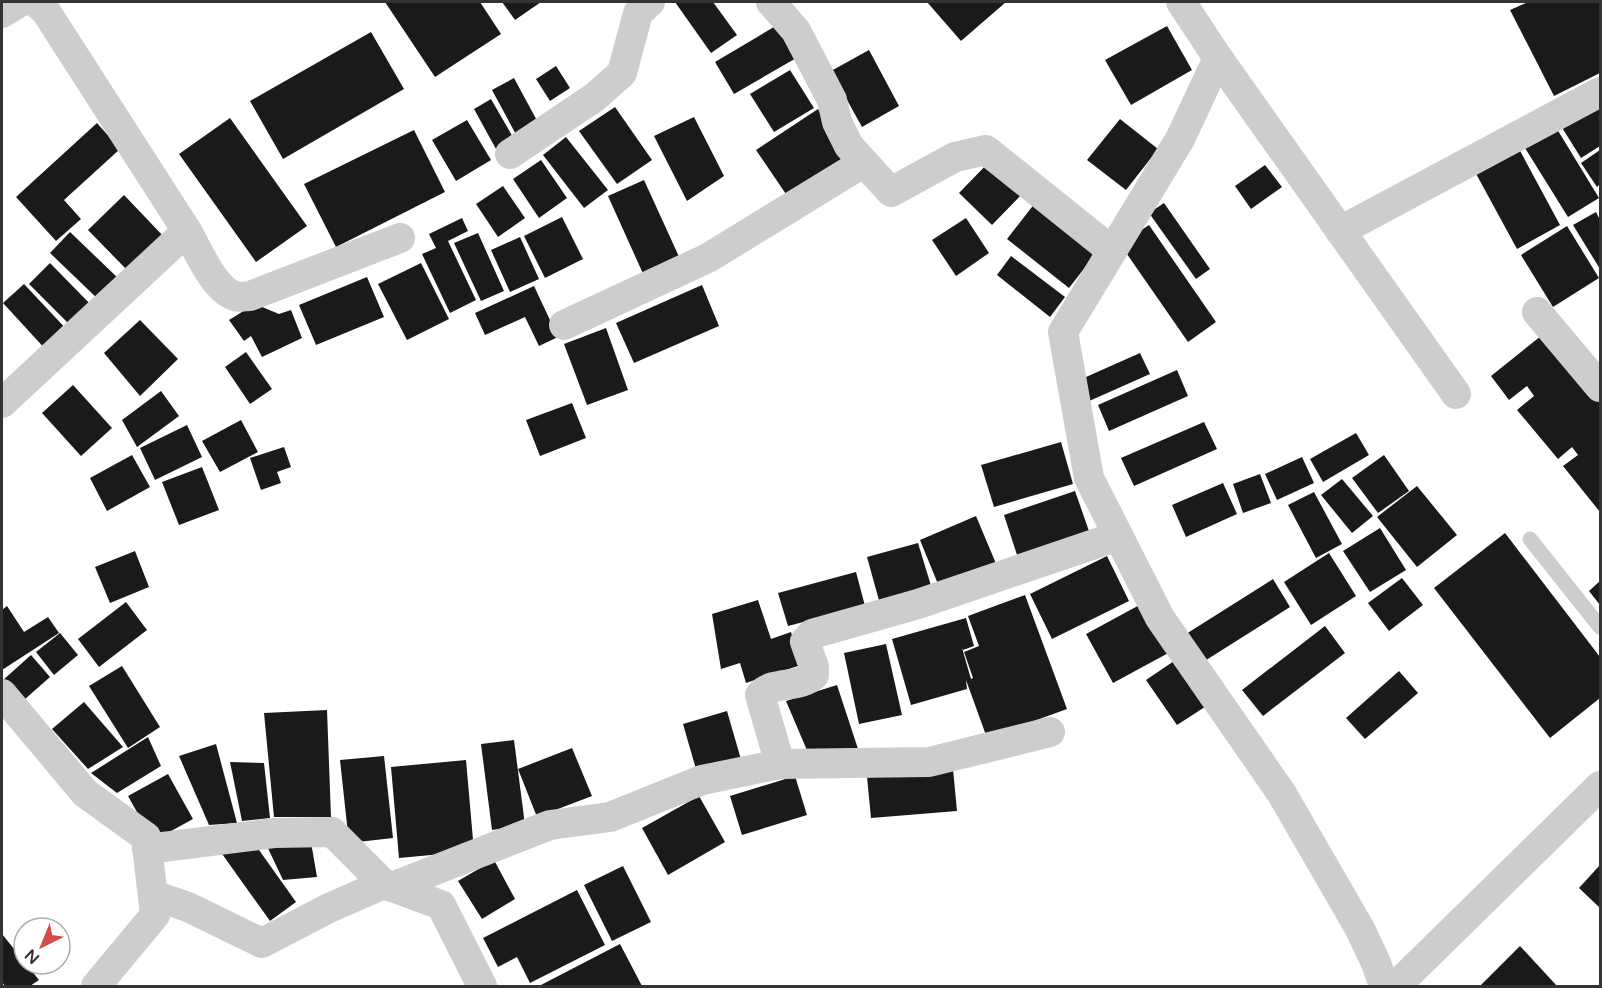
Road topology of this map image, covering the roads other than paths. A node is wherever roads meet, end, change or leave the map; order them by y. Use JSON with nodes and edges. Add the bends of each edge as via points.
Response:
{"nodes":[{"id":1,"x":20,"y":2,"type":"edge"},
{"id":2,"x":35,"y":2,"type":"edge"},
{"id":3,"x":650,"y":2,"type":"edge"},
{"id":4,"x":771,"y":2,"type":"edge"},
{"id":5,"x":1181,"y":2,"type":"edge"},
{"id":6,"x":2,"y":13,"type":"edge"},
{"id":7,"x":1218,"y":58,"type":"junction"},
{"id":8,"x":1600,"y":92,"type":"edge"},
{"id":9,"x":510,"y":154,"type":"dead end"},
{"id":10,"x":863,"y":163,"type":"junction"},
{"id":11,"x":187,"y":231,"type":"junction"},
{"id":12,"x":1340,"y":231,"type":"junction"},
{"id":13,"x":400,"y":238,"type":"dead end"},
{"id":14,"x":1112,"y":251,"type":"junction"},
{"id":15,"x":1537,"y":312,"type":"dead end"},
{"id":16,"x":564,"y":325,"type":"dead end"},
{"id":17,"x":1600,"y":387,"type":"edge"},
{"id":18,"x":1456,"y":394,"type":"dead end"},
{"id":19,"x":2,"y":403,"type":"edge"},
{"id":20,"x":1118,"y":536,"type":"junction"},
{"id":21,"x":1530,"y":539,"type":"dead end"},
{"id":22,"x":1600,"y":627,"type":"edge"},
{"id":23,"x":2,"y":694,"type":"edge"},
{"id":24,"x":1050,"y":732,"type":"dead end"},
{"id":25,"x":780,"y":764,"type":"junction"},
{"id":26,"x":1600,"y":786,"type":"edge"},
{"id":27,"x":147,"y":849,"type":"junction"},
{"id":28,"x":388,"y":885,"type":"junction"},
{"id":29,"x":153,"y":895,"type":"junction"},
{"id":30,"x":96,"y":987,"type":"edge"},
{"id":31,"x":482,"y":987,"type":"edge"},
{"id":32,"x":1384,"y":987,"type":"edge"},
{"id":33,"x":1396,"y":987,"type":"edge"}],
"edges":[{"from":1,"to":6,"type":"street"},
{"from":2,"to":11,"type":"street","via":[[45,10]]},
{"from":3,"to":9,"type":"street","via":[[638,13],[622,73],[595,97]]},
{"from":4,"to":10,"type":"street","via":[[796,31],[832,100],[849,146]]},
{"from":5,"to":7,"type":"street"},
{"from":7,"to":12,"type":"street"},
{"from":7,"to":14,"type":"street","via":[[1180,139]]},
{"from":8,"to":12,"type":"street"},
{"from":10,"to":14,"type":"street","via":[[891,192],[955,157],[986,150]]},
{"from":10,"to":16,"type":"street","via":[[708,258]]},
{"from":11,"to":13,"type":"street","via":[[216,281],[224,291],[237,297],[250,296]]},
{"from":11,"to":19,"type":"street"},
{"from":12,"to":18,"type":"street"},
{"from":14,"to":20,"type":"street","via":[[1063,332],[1089,478]]},
{"from":15,"to":17,"type":"street"},
{"from":20,"to":25,"type":"street","via":[[918,604],[812,634],[805,642],[814,675],[805,681],[766,689],[759,695]]},
{"from":20,"to":32,"type":"street","via":[[1160,618],[1282,794],[1359,929]]},
{"from":21,"to":22,"type":"lane"},
{"from":23,"to":27,"type":"street","via":[[85,793],[146,837]]},
{"from":24,"to":25,"type":"street","via":[[929,762]]},
{"from":25,"to":28,"type":"street","via":[[702,780],[610,818],[550,825]]},
{"from":26,"to":33,"type":"street"},
{"from":27,"to":28,"type":"street","via":[[274,833],[332,832]]},
{"from":27,"to":29,"type":"street"},
{"from":28,"to":29,"type":"street","via":[[329,908],[262,943],[188,907]]},
{"from":28,"to":31,"type":"street","via":[[441,905]]},
{"from":29,"to":30,"type":"street","via":[[155,915]]}]}
